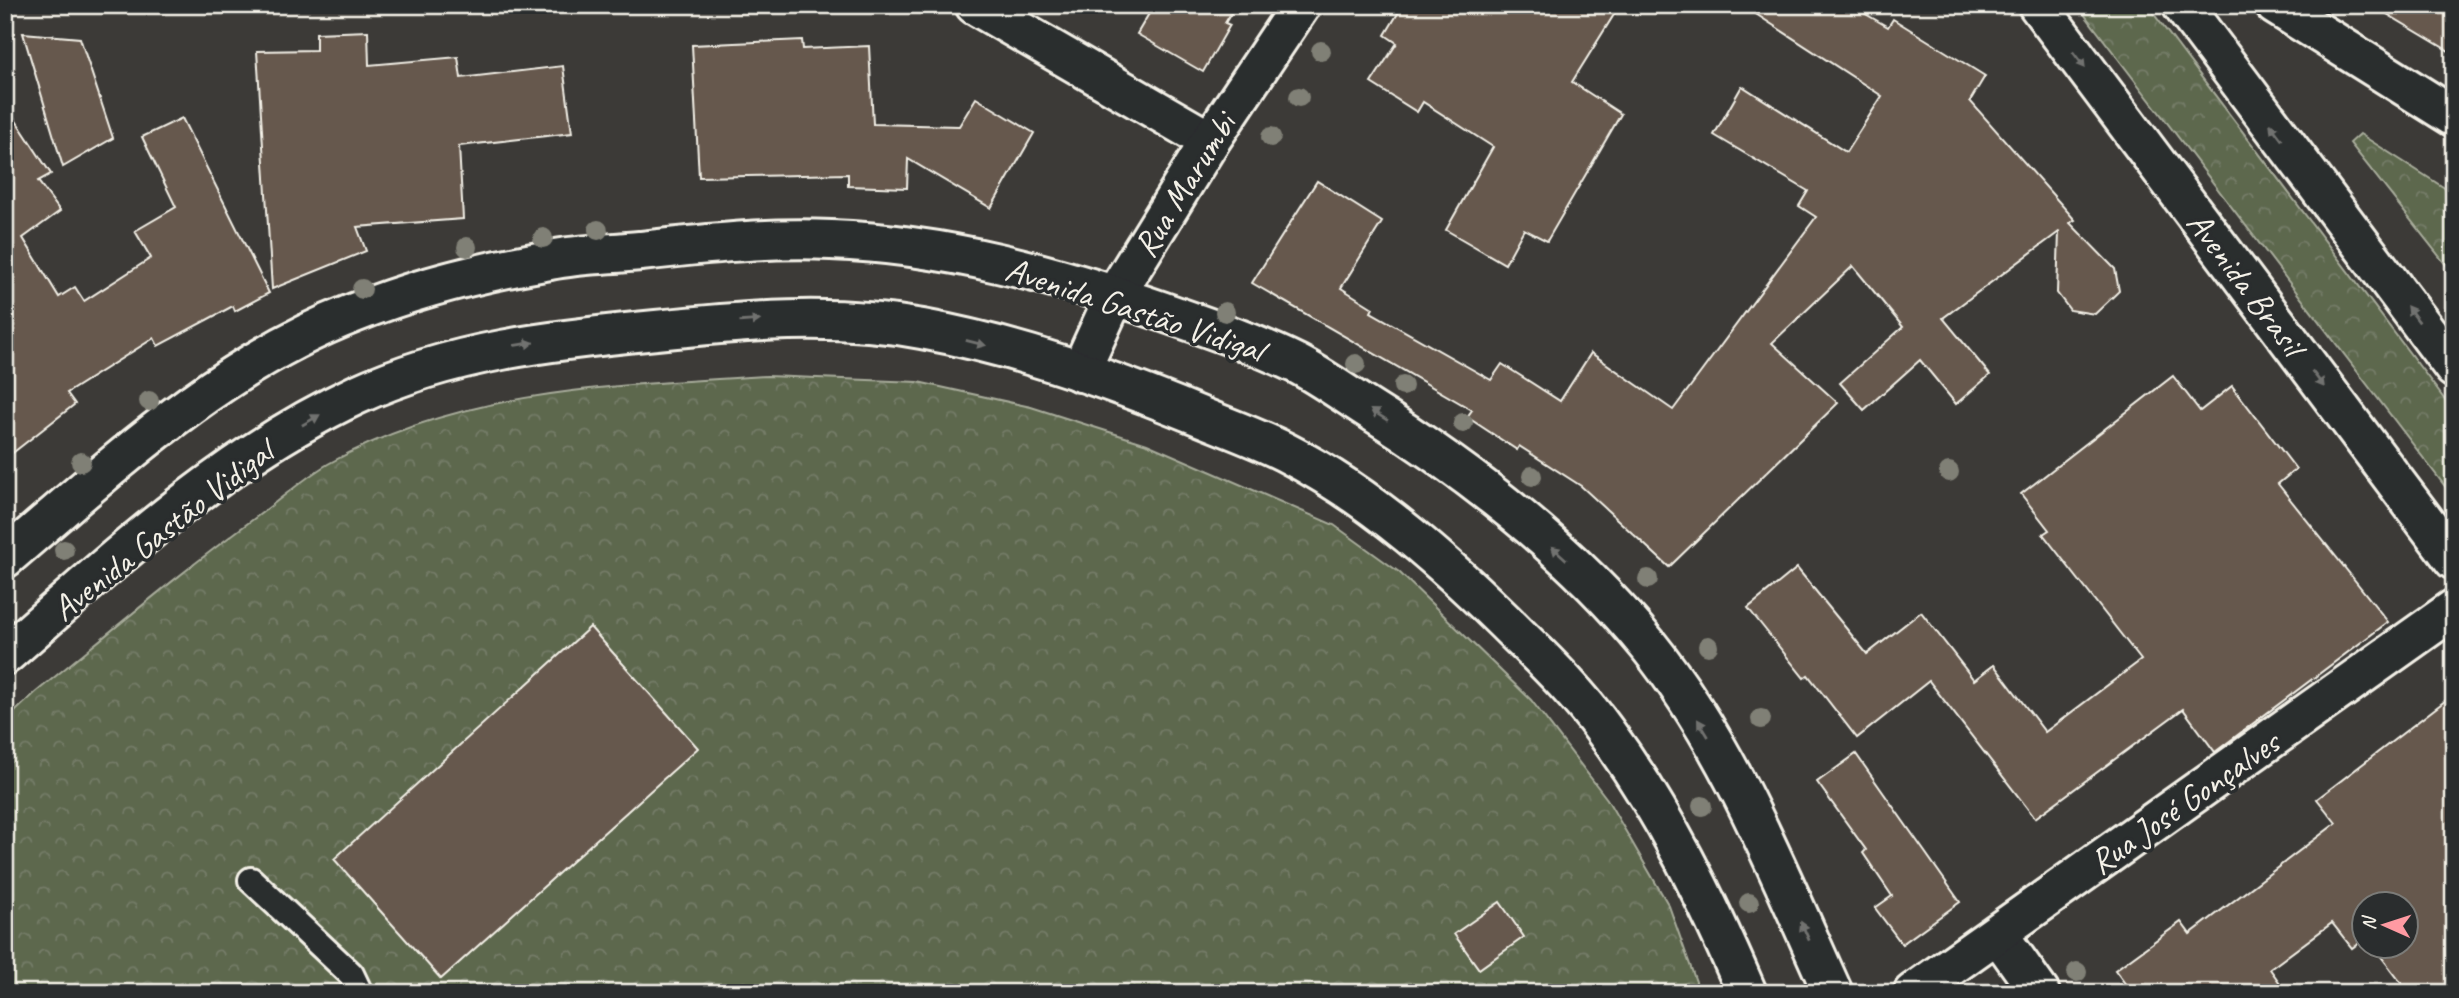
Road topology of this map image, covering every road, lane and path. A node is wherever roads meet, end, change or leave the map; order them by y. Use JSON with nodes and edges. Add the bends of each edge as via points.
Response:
{"nodes":[{"id":1,"x":975,"y":5,"type":"edge"},
{"id":2,"x":1301,"y":5,"type":"edge"},
{"id":3,"x":2038,"y":5,"type":"edge"},
{"id":4,"x":2182,"y":5,"type":"edge"},
{"id":5,"x":2275,"y":5,"type":"edge"},
{"id":6,"x":2454,"y":117,"type":"edge"},
{"id":7,"x":1210,"y":141,"type":"junction"},
{"id":8,"x":1115,"y":295,"type":"junction"},
{"id":9,"x":2454,"y":368,"type":"edge"},
{"id":10,"x":1080,"y":372,"type":"junction"},
{"id":11,"x":5,"y":558,"type":"edge"},
{"id":12,"x":2454,"y":560,"type":"edge"},
{"id":13,"x":2454,"y":610,"type":"edge"},
{"id":14,"x":5,"y":655,"type":"edge"},
{"id":15,"x":251,"y":880,"type":"dead end"},
{"id":16,"x":1998,"y":934,"type":"junction"},
{"id":17,"x":360,"y":993,"type":"edge"},
{"id":18,"x":1747,"y":993,"type":"edge"},
{"id":19,"x":1833,"y":993,"type":"edge"},
{"id":20,"x":1913,"y":993,"type":"edge"},
{"id":21,"x":2040,"y":993,"type":"edge"}],
"edges":[{"from":1,"to":7,"type":"street"},
{"from":2,"to":7,"type":"street","name":"Rua Marumbi"},
{"from":3,"to":12,"type":"street","name":"Avenida Brasil","one_way":true},
{"from":9,"to":4,"type":"street","one_way":true},
{"from":5,"to":6,"type":"street"},
{"from":7,"to":8,"type":"street","name":"Rua Marumbi"},
{"from":8,"to":10,"type":"street","name":"Rua Marumbi"},
{"from":8,"to":11,"type":"street","name":"Avenida Gastão Vidigal","via":[[1017,266],[916,247],[833,240],[746,239],[552,259],[479,276],[354,313],[251,362],[191,402]]},
{"from":19,"to":8,"type":"street","name":"Avenida Gastão Vidigal","one_way":true,"via":[[1752,814],[1703,728],[1651,649],[1600,590],[1422,442],[1298,365]]},
{"from":14,"to":10,"type":"street","name":"Avenida Gastão Vidigal","one_way":true,"via":[[144,535],[262,449],[358,394],[468,355],[581,338],[754,320],[799,320],[921,329]]},
{"from":10,"to":18,"type":"street","name":"Avenida Gastão Vidigal","via":[[1285,452],[1343,486],[1471,588],[1561,677],[1641,782],[1705,900]]},
{"from":13,"to":16,"type":"street","name":"Rua José Gonçalves"},
{"from":15,"to":17,"type":"lane","via":[[351,974]]},
{"from":16,"to":20,"type":"street","name":"Rua José Gonçalves"},
{"from":16,"to":21,"type":"street"}]}
